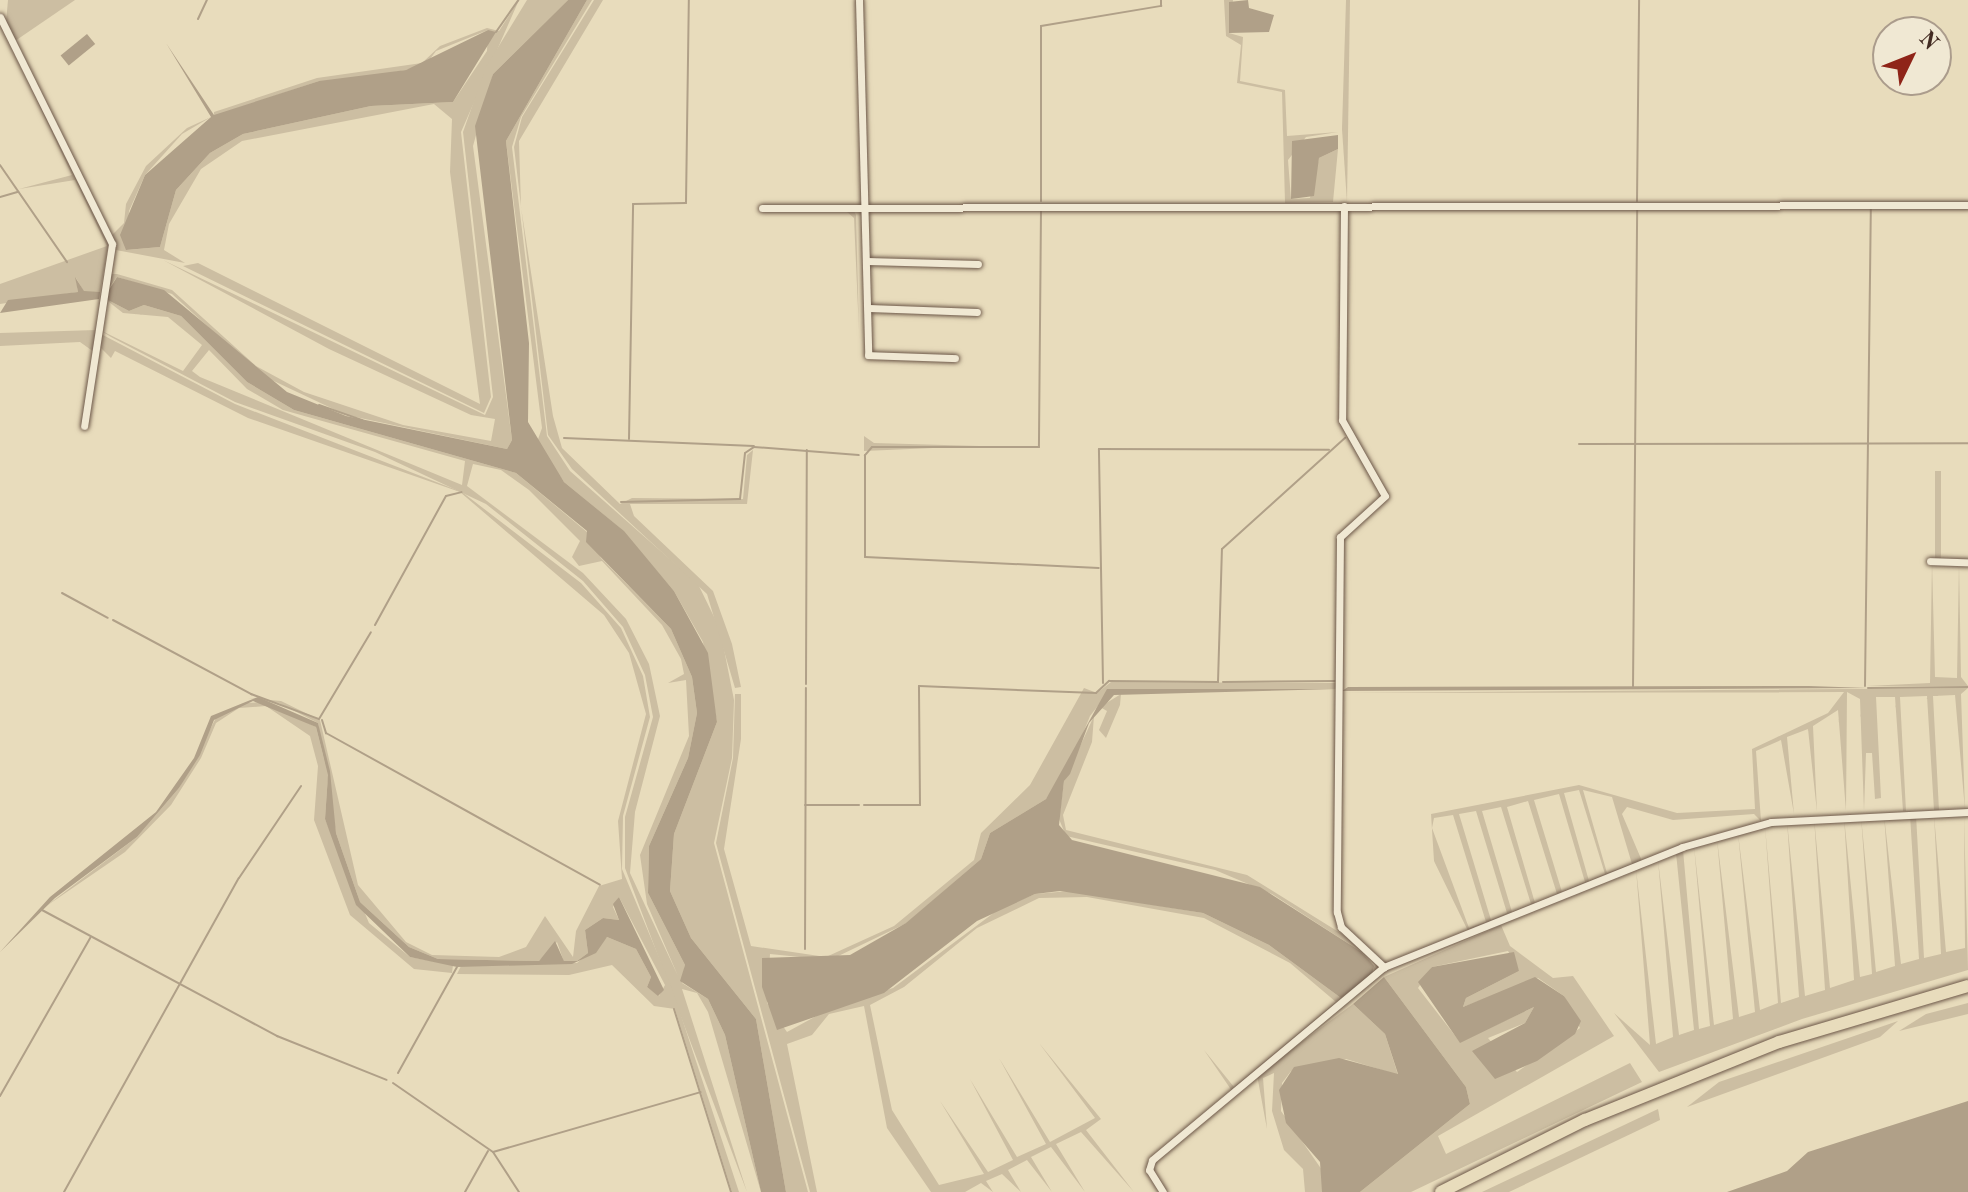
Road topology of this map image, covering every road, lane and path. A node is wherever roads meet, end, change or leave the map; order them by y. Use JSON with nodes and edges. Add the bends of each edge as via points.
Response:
{"nodes":[{"id":1,"x":859,"y":0,"type":"edge"},
{"id":2,"x":0,"y":17,"type":"edge"},
{"id":3,"x":860,"y":205,"type":"junction"},
{"id":4,"x":1968,"y":205,"type":"edge"},
{"id":5,"x":1344,"y":206,"type":"junction"},
{"id":6,"x":762,"y":208,"type":"dead end"},
{"id":7,"x":867,"y":261,"type":"junction"},
{"id":8,"x":978,"y":264,"type":"dead end"},
{"id":9,"x":869,"y":308,"type":"junction"},
{"id":10,"x":977,"y":312,"type":"dead end"},
{"id":11,"x":955,"y":358,"type":"dead end"},
{"id":12,"x":84,"y":426,"type":"dead end"},
{"id":13,"x":1930,"y":561,"type":"dead end"},
{"id":14,"x":1968,"y":562,"type":"edge"},
{"id":15,"x":1968,"y":812,"type":"edge"},
{"id":16,"x":1384,"y":967,"type":"junction"},
{"id":17,"x":1968,"y":986,"type":"edge"},
{"id":18,"x":1163,"y":1192,"type":"edge"},
{"id":19,"x":1441,"y":1192,"type":"edge"}],
"edges":[{"from":1,"to":3,"type":"street"},
{"from":2,"to":12,"type":"street","via":[[112,244]]},
{"from":3,"to":5,"type":"street"},
{"from":3,"to":6,"type":"street"},
{"from":3,"to":7,"type":"street"},
{"from":4,"to":5,"type":"street"},
{"from":5,"to":16,"type":"street","via":[[1342,420],[1385,496],[1340,537],[1337,912],[1341,927]]},
{"from":7,"to":8,"type":"street"},
{"from":7,"to":9,"type":"street"},
{"from":9,"to":10,"type":"street"},
{"from":9,"to":11,"type":"street","via":[[868,355]]},
{"from":13,"to":14,"type":"street"},
{"from":15,"to":16,"type":"street","via":[[1771,822],[1682,847]]},
{"from":16,"to":18,"type":"street","via":[[1152,1160],[1149,1170]]},
{"from":17,"to":19,"type":"highway","via":[[1779,1042],[1585,1120]]}]}
